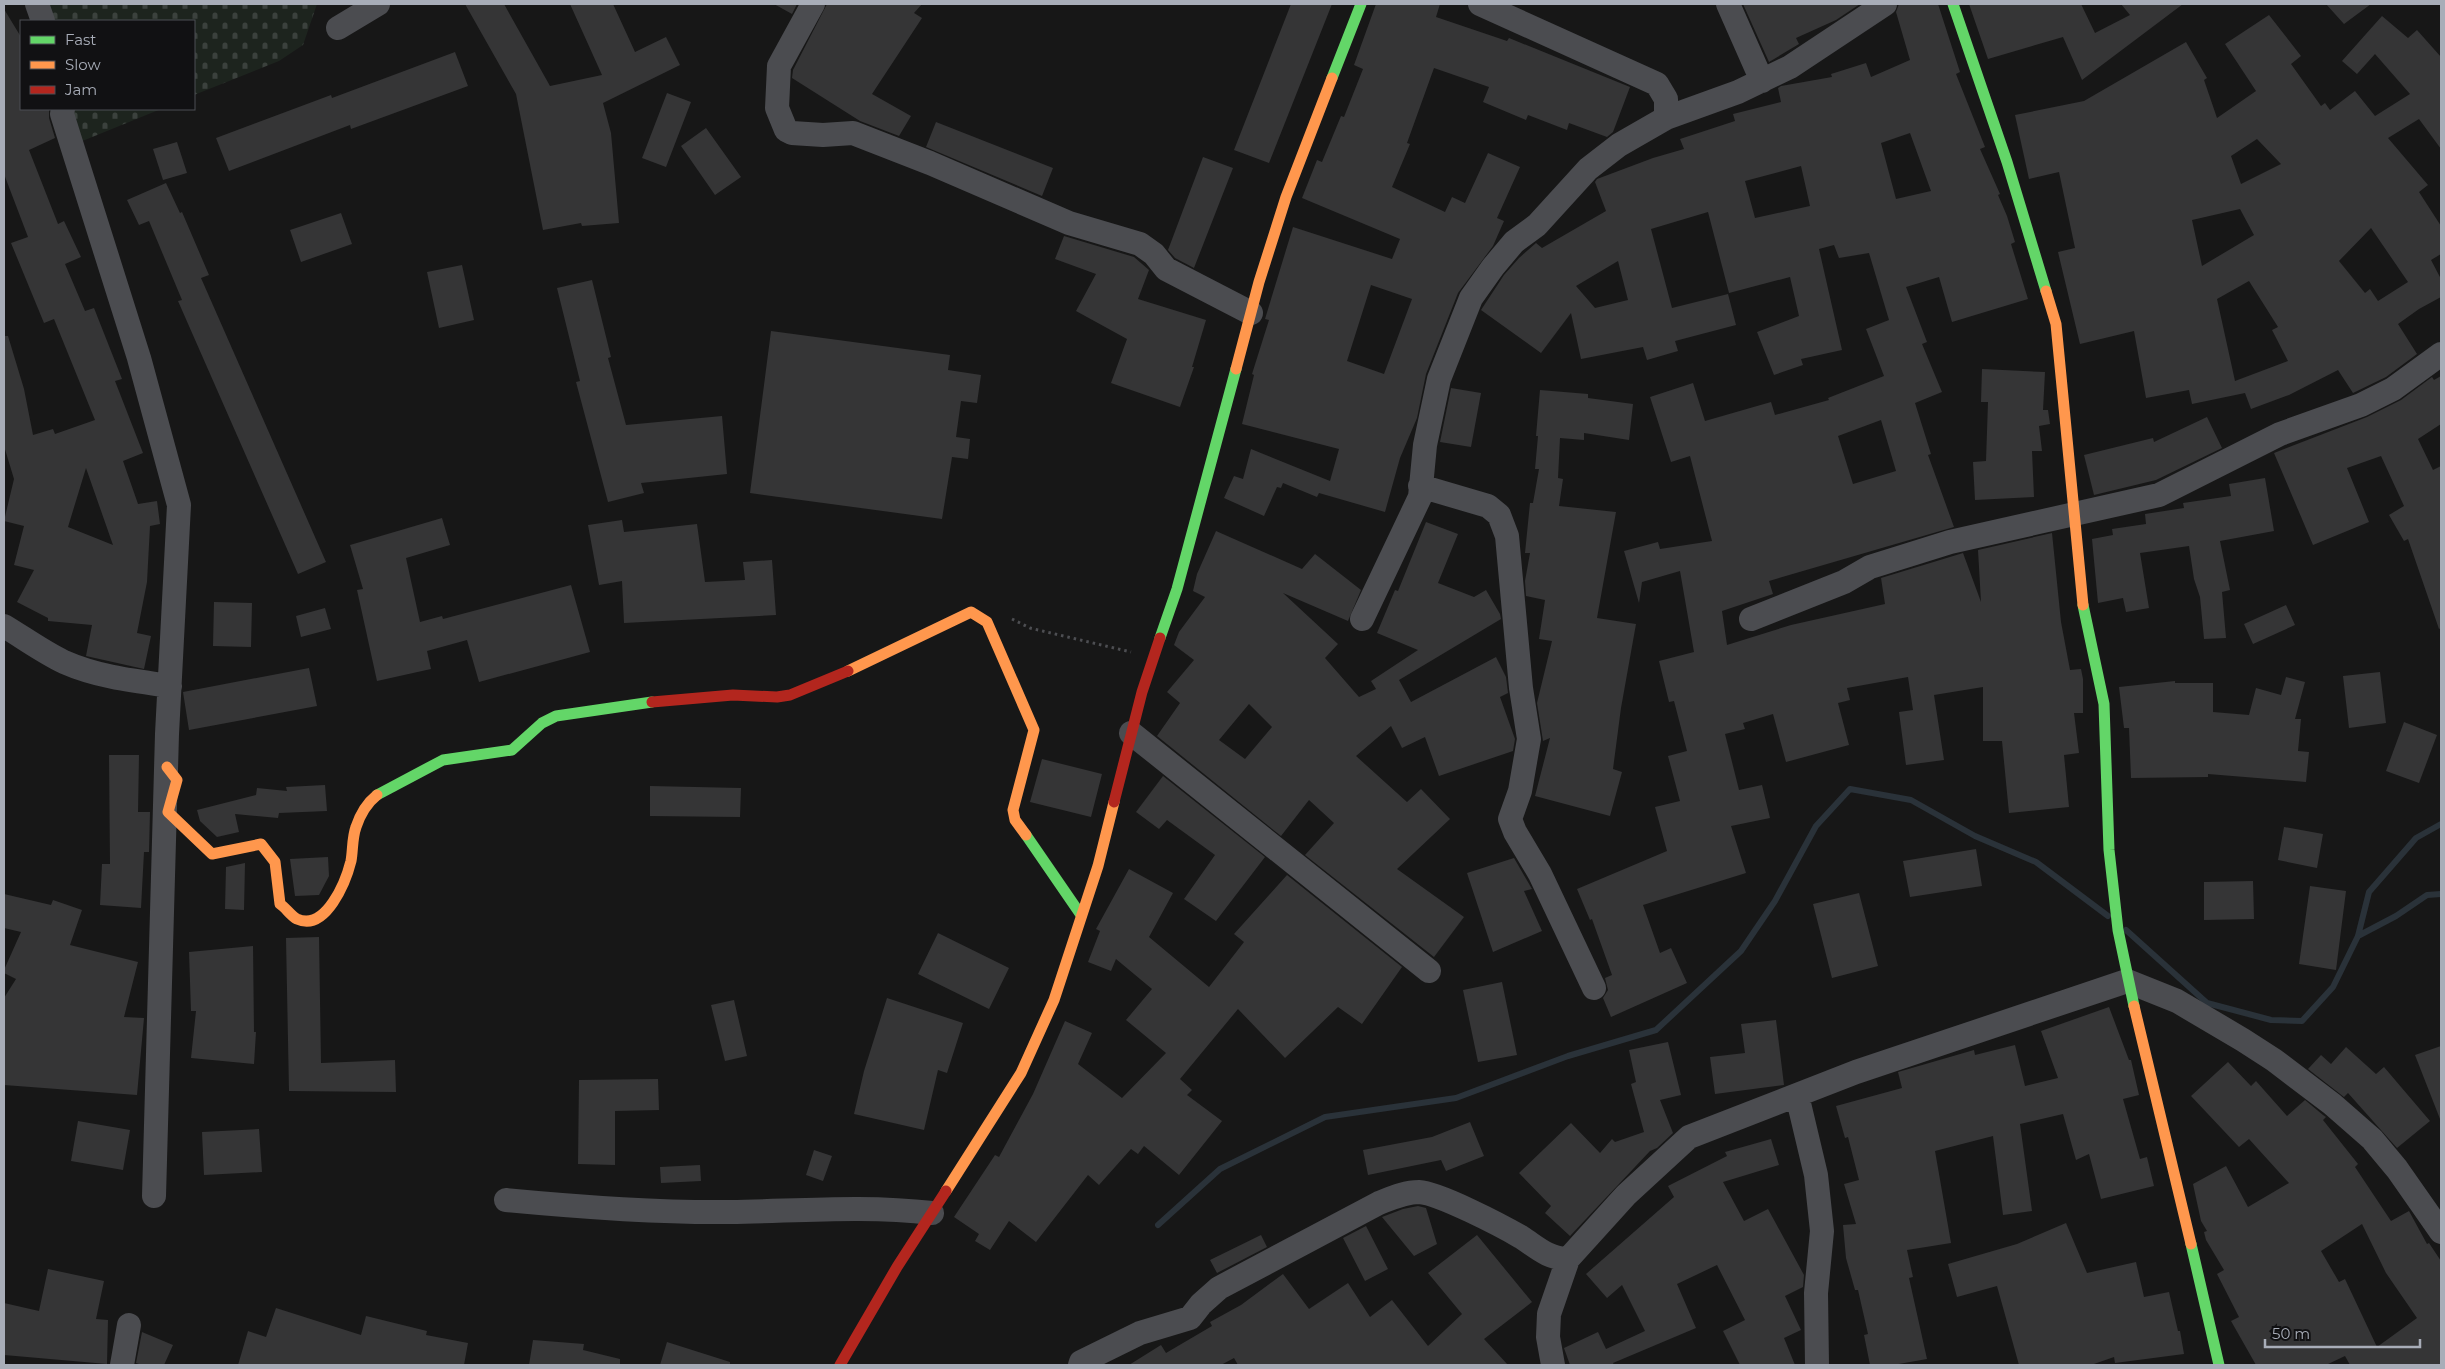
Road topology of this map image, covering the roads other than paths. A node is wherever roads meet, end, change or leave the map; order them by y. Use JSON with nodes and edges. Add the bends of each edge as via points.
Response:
{"nodes":[{"id":1,"x":37,"y":4,"type":"edge"},
{"id":2,"x":378,"y":4,"type":"edge"},
{"id":3,"x":814,"y":4,"type":"edge"},
{"id":4,"x":1361,"y":4,"type":"edge"},
{"id":5,"x":1480,"y":4,"type":"edge"},
{"id":6,"x":1728,"y":4,"type":"edge"},
{"id":7,"x":1885,"y":4,"type":"edge"},
{"id":8,"x":1953,"y":4,"type":"edge"},
{"id":9,"x":43,"y":20,"type":"edge"},
{"id":10,"x":338,"y":28,"type":"dead end"},
{"id":11,"x":1762,"y":81,"type":"junction"},
{"id":12,"x":63,"y":110,"type":"edge"},
{"id":13,"x":1666,"y":118,"type":"junction"},
{"id":14,"x":1251,"y":312,"type":"junction"},
{"id":15,"x":2441,"y":354,"type":"edge"},
{"id":16,"x":1420,"y":486,"type":"junction"},
{"id":17,"x":2073,"y":513,"type":"junction"},
{"id":18,"x":1362,"y":619,"type":"dead end"},
{"id":19,"x":1751,"y":619,"type":"dead end"},
{"id":20,"x":4,"y":626,"type":"edge"},
{"id":21,"x":170,"y":686,"type":"junction"},
{"id":22,"x":1131,"y":733,"type":"junction"},
{"id":23,"x":167,"y":766,"type":"junction"},
{"id":24,"x":1081,"y":915,"type":"junction"},
{"id":25,"x":1429,"y":971,"type":"dead end"},
{"id":26,"x":2127,"y":982,"type":"junction"},
{"id":27,"x":1594,"y":988,"type":"dead end"},
{"id":28,"x":1797,"y":1095,"type":"junction"},
{"id":29,"x":154,"y":1196,"type":"dead end"},
{"id":30,"x":506,"y":1200,"type":"dead end"},
{"id":31,"x":932,"y":1212,"type":"junction"},
{"id":32,"x":2441,"y":1232,"type":"edge"},
{"id":33,"x":1568,"y":1259,"type":"junction"},
{"id":34,"x":129,"y":1325,"type":"dead end"},
{"id":35,"x":122,"y":1365,"type":"edge"},
{"id":36,"x":840,"y":1365,"type":"edge"},
{"id":37,"x":1080,"y":1365,"type":"edge"},
{"id":38,"x":1553,"y":1365,"type":"edge"},
{"id":39,"x":1817,"y":1365,"type":"edge"},
{"id":40,"x":2219,"y":1365,"type":"edge"}],
"edges":[{"from":1,"to":9,"type":"street"},
{"from":2,"to":10,"type":"street"},
{"from":3,"to":14,"type":"street","via":[[779,66],[777,108],[786,130],[792,134],[853,133],[1069,223],[1140,244],[1166,269]]},
{"from":4,"to":14,"type":"street","via":[[1286,197]]},
{"from":5,"to":13,"type":"street","via":[[1657,84],[1666,99]]},
{"from":6,"to":11,"type":"street"},
{"from":7,"to":11,"type":"street","via":[[1822,47]]},
{"from":8,"to":17,"type":"street","via":[[2007,162],[2056,324]]},
{"from":11,"to":13,"type":"street"},
{"from":12,"to":21,"type":"street","via":[[179,505]]},
{"from":13,"to":16,"type":"street","via":[[1619,145],[1588,169],[1537,225],[1514,242],[1471,298],[1439,379]]},
{"from":14,"to":22,"type":"street","via":[[1177,589]]},
{"from":15,"to":17,"type":"street","via":[[2385,393],[2280,434],[2166,492],[2143,500]]},
{"from":16,"to":18,"type":"street","via":[[1420,497],[1413,515]]},
{"from":16,"to":27,"type":"street","via":[[1488,506],[1499,515],[1507,536],[1521,688],[1529,738],[1520,791],[1510,819]]},
{"from":17,"to":19,"type":"street","via":[[1950,542],[1870,567],[1844,582]]},
{"from":17,"to":26,"type":"street","via":[[2082,601],[2104,704],[2109,850]]},
{"from":20,"to":21,"type":"street","via":[[64,662],[91,672],[121,680]]},
{"from":21,"to":23,"type":"street"},
{"from":22,"to":24,"type":"street","via":[[1098,866]]},
{"from":22,"to":25,"type":"street"},
{"from":23,"to":24,"type":"street","via":[[177,780],[168,812],[212,854],[261,844],[275,862],[280,904],[299,920],[309,922],[324,913],[346,876],[357,823],[369,803],[378,794],[430,765],[452,757],[514,749],[521,746],[543,722],[556,716],[676,699],[790,695],[972,612],[987,622],[1034,730],[1016,794],[1015,820]]},
{"from":23,"to":29,"type":"street"},
{"from":24,"to":31,"type":"street","via":[[1054,1000],[1021,1073]]},
{"from":26,"to":28,"type":"street","via":[[1856,1072]]},
{"from":26,"to":32,"type":"street","via":[[2177,1001],[2243,1040],[2332,1104],[2372,1139]]},
{"from":26,"to":40,"type":"street"},
{"from":28,"to":33,"type":"street","via":[[1689,1137],[1626,1195]]},
{"from":28,"to":39,"type":"street","via":[[1816,1175],[1822,1231],[1816,1292]]},
{"from":30,"to":31,"type":"street","via":[[616,1210],[729,1212],[888,1208]]},
{"from":31,"to":36,"type":"street"},
{"from":33,"to":37,"type":"street","via":[[1553,1258],[1504,1227],[1462,1207],[1421,1192],[1402,1194],[1219,1288],[1190,1318],[1140,1333]]},
{"from":33,"to":38,"type":"street","via":[[1549,1314],[1548,1337]]},
{"from":34,"to":35,"type":"street"}]}
